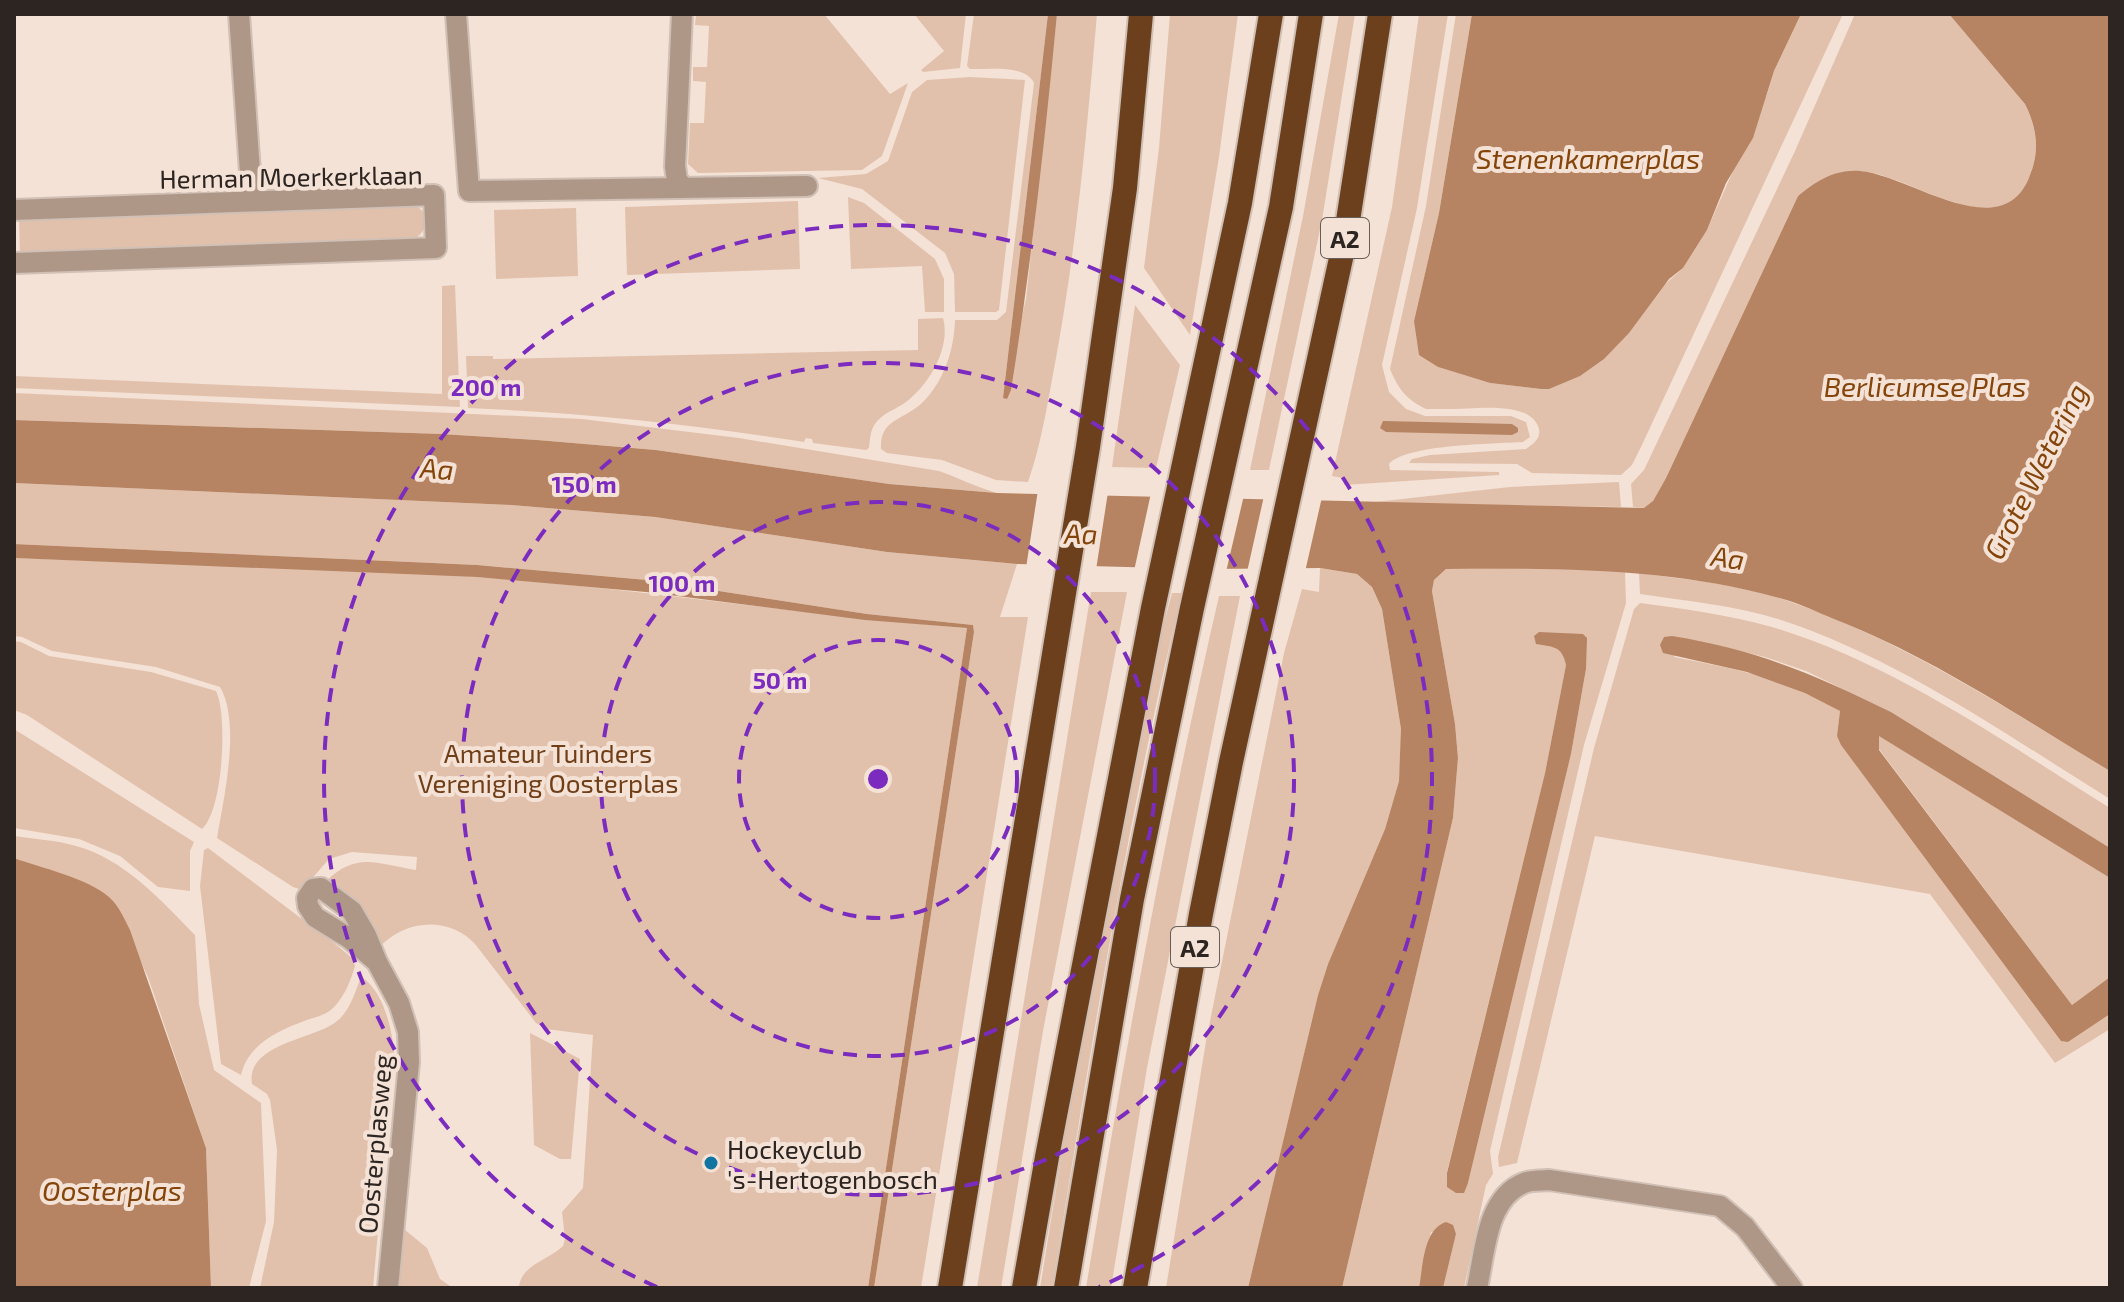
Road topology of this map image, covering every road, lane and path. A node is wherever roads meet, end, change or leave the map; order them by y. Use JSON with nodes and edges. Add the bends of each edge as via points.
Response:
{"nodes":[{"id":1,"x":239,"y":14,"type":"edge"},
{"id":2,"x":456,"y":14,"type":"edge"},
{"id":3,"x":682,"y":14,"type":"edge"},
{"id":4,"x":1141,"y":14,"type":"edge"},
{"id":5,"x":1271,"y":14,"type":"edge"},
{"id":6,"x":1311,"y":14,"type":"edge"},
{"id":7,"x":1380,"y":14,"type":"edge"},
{"id":8,"x":807,"y":186,"type":"dead end"},
{"id":9,"x":684,"y":188,"type":"junction"},
{"id":10,"x":252,"y":201,"type":"junction"},
{"id":11,"x":14,"y":210,"type":"edge"},
{"id":12,"x":14,"y":263,"type":"edge"},
{"id":13,"x":377,"y":962,"type":"dead end"},
{"id":14,"x":388,"y":1288,"type":"edge"},
{"id":15,"x":950,"y":1288,"type":"edge"},
{"id":16,"x":1024,"y":1288,"type":"edge"},
{"id":17,"x":1066,"y":1288,"type":"edge"},
{"id":18,"x":1135,"y":1288,"type":"edge"},
{"id":19,"x":1477,"y":1288,"type":"edge"},
{"id":20,"x":1792,"y":1288,"type":"edge"}],
"edges":[{"from":1,"to":10,"type":"street"},
{"from":2,"to":9,"type":"street","via":[[469,191]]},
{"from":3,"to":9,"type":"street","via":[[675,166]]},
{"from":4,"to":15,"type":"highway","via":[[1125,188],[1088,447]]},
{"from":5,"to":16,"type":"highway","via":[[1240,203],[1153,608]]},
{"from":6,"to":17,"type":"highway","via":[[1281,207],[1132,899]]},
{"from":7,"to":18,"type":"highway","number":"A2","via":[[1345,240],[1201,914]]},
{"from":8,"to":9,"type":"street"},
{"from":10,"to":11,"type":"street","name":"Herman Moerkerklaan"},
{"from":10,"to":12,"type":"street","name":"Herman Moerkerklaan","via":[[434,195],[436,248]]},
{"from":13,"to":14,"type":"street","name":"Oosterplasweg","via":[[408,1032]]},
{"from":19,"to":20,"type":"street","via":[[1500,1202],[1526,1181],[1549,1180],[1720,1206],[1745,1227]]}]}
